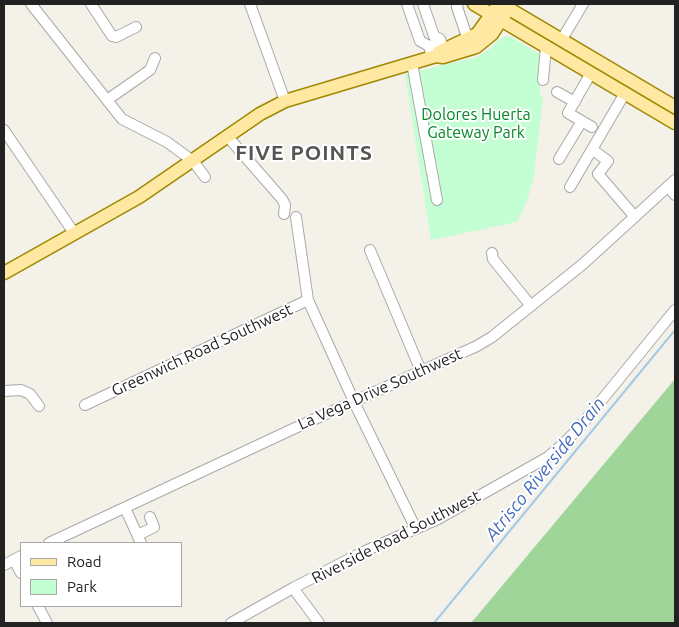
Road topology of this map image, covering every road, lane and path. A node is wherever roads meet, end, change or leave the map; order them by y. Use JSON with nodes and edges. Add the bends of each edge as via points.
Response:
{"nodes":[{"id":1,"x":31,"y":4,"type":"edge"},
{"id":2,"x":91,"y":4,"type":"edge"},
{"id":3,"x":250,"y":4,"type":"edge"},
{"id":4,"x":408,"y":4,"type":"edge"},
{"id":5,"x":423,"y":4,"type":"edge"},
{"id":6,"x":458,"y":4,"type":"edge"},
{"id":7,"x":474,"y":4,"type":"edge"},
{"id":8,"x":584,"y":4,"type":"edge"},
{"id":9,"x":500,"y":10,"type":"edge"},
{"id":10,"x":136,"y":27,"type":"dead end"},
{"id":11,"x":562,"y":39,"type":"junction"},
{"id":12,"x":468,"y":40,"type":"junction"},
{"id":13,"x":546,"y":47,"type":"junction"},
{"id":14,"x":432,"y":53,"type":"junction"},
{"id":15,"x":155,"y":58,"type":"dead end"},
{"id":16,"x":412,"y":63,"type":"junction"},
{"id":17,"x":591,"y":74,"type":"junction"},
{"id":18,"x":543,"y":80,"type":"dead end"},
{"id":19,"x":557,"y":92,"type":"dead end"},
{"id":20,"x":625,"y":93,"type":"junction"},
{"id":21,"x":107,"y":100,"type":"junction"},
{"id":22,"x":285,"y":101,"type":"junction"},
{"id":23,"x":575,"y":102,"type":"junction"},
{"id":24,"x":675,"y":106,"type":"edge"},
{"id":25,"x":674,"y":118,"type":"edge"},
{"id":26,"x":582,"y":121,"type":"junction"},
{"id":27,"x":592,"y":127,"type":"dead end"},
{"id":28,"x":4,"y":130,"type":"edge"},
{"id":29,"x":228,"y":136,"type":"junction"},
{"id":30,"x":593,"y":150,"type":"junction"},
{"id":31,"x":559,"y":160,"type":"dead end"},
{"id":32,"x":193,"y":161,"type":"junction"},
{"id":33,"x":584,"y":166,"type":"junction"},
{"id":34,"x":598,"y":174,"type":"junction"},
{"id":35,"x":204,"y":178,"type":"dead end"},
{"id":36,"x":672,"y":183,"type":"edge"},
{"id":37,"x":570,"y":187,"type":"dead end"},
{"id":38,"x":675,"y":195,"type":"edge"},
{"id":39,"x":436,"y":200,"type":"dead end"},
{"id":40,"x":284,"y":214,"type":"dead end"},
{"id":41,"x":635,"y":217,"type":"junction"},
{"id":42,"x":296,"y":218,"type":"dead end"},
{"id":43,"x":74,"y":233,"type":"junction"},
{"id":44,"x":370,"y":250,"type":"dead end"},
{"id":45,"x":492,"y":253,"type":"dead end"},
{"id":46,"x":4,"y":273,"type":"edge"},
{"id":47,"x":308,"y":300,"type":"junction"},
{"id":48,"x":530,"y":306,"type":"junction"},
{"id":49,"x":675,"y":310,"type":"edge"},
{"id":50,"x":422,"y":371,"type":"junction"},
{"id":51,"x":4,"y":391,"type":"edge"},
{"id":52,"x":354,"y":401,"type":"junction"},
{"id":53,"x":85,"y":405,"type":"dead end"},
{"id":54,"x":39,"y":406,"type":"dead end"},
{"id":55,"x":125,"y":508,"type":"junction"},
{"id":56,"x":150,"y":517,"type":"dead end"},
{"id":57,"x":416,"y":529,"type":"junction"},
{"id":58,"x":139,"y":539,"type":"edge"},
{"id":59,"x":51,"y":542,"type":"edge"},
{"id":60,"x":10,"y":561,"type":"edge"},
{"id":61,"x":20,"y":572,"type":"edge"},
{"id":62,"x":293,"y":588,"type":"junction"},
{"id":63,"x":39,"y":607,"type":"edge"},
{"id":64,"x":238,"y":621,"type":"edge"},
{"id":65,"x":48,"y":623,"type":"edge"},
{"id":66,"x":319,"y":623,"type":"edge"}],
"edges":[{"from":1,"to":21,"type":"street"},
{"from":2,"to":10,"type":"street","via":[[112,36]]},
{"from":3,"to":22,"type":"street"},
{"from":4,"to":14,"type":"street","via":[[420,41]]},
{"from":5,"to":14,"type":"street","via":[[434,36],[441,42]]},
{"from":6,"to":12,"type":"street"},
{"from":7,"to":9,"type":"main road"},
{"from":8,"to":11,"type":"street"},
{"from":9,"to":11,"type":"main road"},
{"from":9,"to":12,"type":"main road"},
{"from":9,"to":13,"type":"main road"},
{"from":9,"to":14,"type":"main road","via":[[489,38],[476,47],[443,57]]},
{"from":11,"to":24,"type":"main road"},
{"from":12,"to":14,"type":"main road"},
{"from":13,"to":17,"type":"main road"},
{"from":13,"to":18,"type":"street"},
{"from":14,"to":16,"type":"main road"},
{"from":15,"to":21,"type":"street","via":[[150,70]]},
{"from":16,"to":22,"type":"main road"},
{"from":16,"to":39,"type":"street"},
{"from":17,"to":20,"type":"main road"},
{"from":17,"to":23,"type":"street"},
{"from":19,"to":23,"type":"street"},
{"from":20,"to":25,"type":"main road"},
{"from":20,"to":30,"type":"street"},
{"from":21,"to":32,"type":"street","via":[[122,119],[167,142]]},
{"from":22,"to":29,"type":"main road"},
{"from":23,"to":26,"type":"street","via":[[568,112]]},
{"from":26,"to":27,"type":"street"},
{"from":26,"to":31,"type":"street"},
{"from":28,"to":43,"type":"street"},
{"from":29,"to":32,"type":"main road"},
{"from":29,"to":40,"type":"street","via":[[282,199]]},
{"from":30,"to":33,"type":"street"},
{"from":30,"to":34,"type":"street","via":[[608,160]]},
{"from":32,"to":35,"type":"street"},
{"from":32,"to":43,"type":"main road","via":[[139,197]]},
{"from":33,"to":34,"type":"street"},
{"from":33,"to":37,"type":"street"},
{"from":34,"to":41,"type":"street"},
{"from":36,"to":38,"type":"street"},
{"from":36,"to":41,"type":"street","name":"La Vega Drive Southwest"},
{"from":41,"to":48,"type":"street","name":"La Vega Drive Southwest"},
{"from":42,"to":47,"type":"street"},
{"from":43,"to":46,"type":"main road"},
{"from":44,"to":50,"type":"street"},
{"from":45,"to":48,"type":"street","via":[[493,259]]},
{"from":47,"to":52,"type":"street","name":"Greenwich Road Southwest"},
{"from":47,"to":53,"type":"street","name":"Greenwich Road Southwest"},
{"from":48,"to":50,"type":"street","name":"La Vega Drive Southwest","via":[[492,337]]},
{"from":49,"to":57,"type":"street","name":"Riverside Road Southwest","via":[[579,428],[548,457]]},
{"from":50,"to":52,"type":"street","name":"La Vega Drive Southwest"},
{"from":51,"to":54,"type":"street","via":[[21,390],[30,394]]},
{"from":52,"to":55,"type":"street","name":"La Vega Drive Southwest"},
{"from":52,"to":57,"type":"street","name":"Greenwich Road Southwest"},
{"from":55,"to":58,"type":"street"},
{"from":55,"to":59,"type":"street","name":"La Vega Drive Southwest"},
{"from":56,"to":58,"type":"street","via":[[154,527]]},
{"from":57,"to":62,"type":"street","name":"Riverside Road Southwest"},
{"from":60,"to":61,"type":"street"},
{"from":62,"to":64,"type":"street","name":"Riverside Road Southwest"},
{"from":62,"to":66,"type":"street"},
{"from":63,"to":65,"type":"street"}]}
